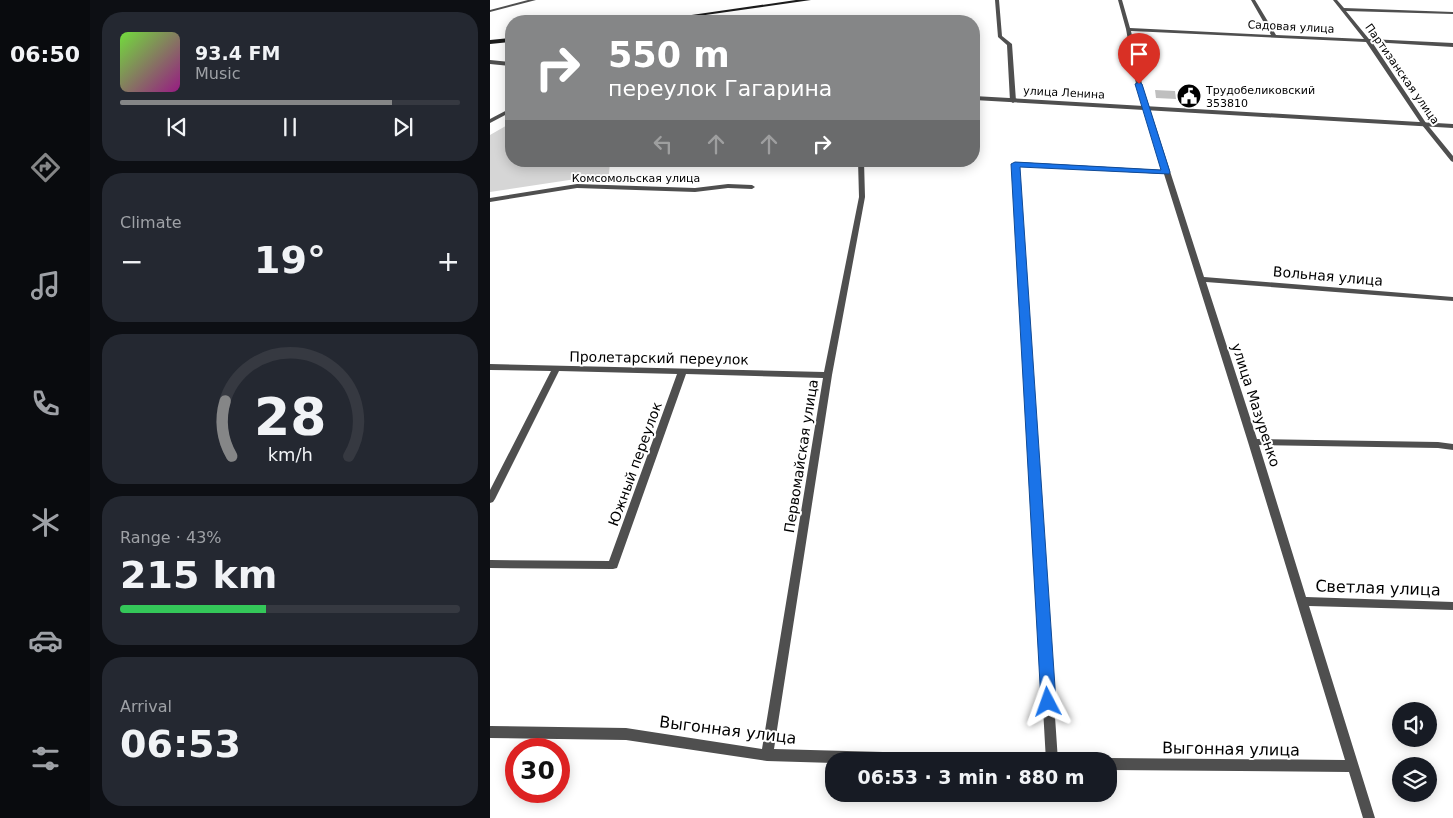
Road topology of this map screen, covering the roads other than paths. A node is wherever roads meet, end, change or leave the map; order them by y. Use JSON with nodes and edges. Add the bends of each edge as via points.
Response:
{"nodes":[{"id":1,"x":534,"y":0,"type":"edge"},
{"id":2,"x":808,"y":0,"type":"edge"},
{"id":3,"x":997,"y":0,"type":"edge"},
{"id":4,"x":1120,"y":0,"type":"edge"},
{"id":5,"x":1254,"y":0,"type":"edge"},
{"id":6,"x":1334,"y":0,"type":"edge"},
{"id":7,"x":1342,"y":9,"type":"junction"},
{"id":8,"x":490,"y":11,"type":"edge"},
{"id":9,"x":1453,"y":13,"type":"edge"},
{"id":10,"x":697,"y":15,"type":"edge"},
{"id":11,"x":1128,"y":29,"type":"junction"},
{"id":12,"x":1275,"y":36,"type":"junction"},
{"id":13,"x":505,"y":41,"type":"edge"},
{"id":14,"x":1368,"y":41,"type":"junction"},
{"id":15,"x":490,"y":42,"type":"edge"},
{"id":16,"x":1453,"y":45,"type":"edge"},
{"id":17,"x":490,"y":62,"type":"edge"},
{"id":18,"x":505,"y":63,"type":"edge"},
{"id":19,"x":980,"y":98,"type":"edge"},
{"id":20,"x":1012,"y":101,"type":"junction"},
{"id":21,"x":1146,"y":108,"type":"junction"},
{"id":22,"x":505,"y":113,"type":"edge"},
{"id":23,"x":490,"y":121,"type":"edge"},
{"id":24,"x":1424,"y":124,"type":"junction"},
{"id":25,"x":1453,"y":126,"type":"edge"},
{"id":26,"x":1453,"y":160,"type":"edge"},
{"id":27,"x":1015,"y":164,"type":"joint"},
{"id":28,"x":861,"y":167,"type":"edge"},
{"id":29,"x":1166,"y":172,"type":"junction"},
{"id":30,"x":752,"y":187,"type":"dead end"},
{"id":31,"x":490,"y":200,"type":"edge"},
{"id":32,"x":1200,"y":279,"type":"junction"},
{"id":33,"x":1453,"y":299,"type":"edge"},
{"id":34,"x":490,"y":367,"type":"edge"},
{"id":35,"x":556,"y":369,"type":"junction"},
{"id":36,"x":682,"y":373,"type":"junction"},
{"id":37,"x":828,"y":375,"type":"junction"},
{"id":38,"x":1252,"y":442,"type":"junction"},
{"id":39,"x":1453,"y":447,"type":"edge"},
{"id":40,"x":490,"y":499,"type":"edge"},
{"id":41,"x":490,"y":564,"type":"edge"},
{"id":42,"x":613,"y":565,"type":"joint"},
{"id":43,"x":1301,"y":601,"type":"junction"},
{"id":44,"x":1453,"y":606,"type":"edge"},
{"id":45,"x":490,"y":732,"type":"edge"},
{"id":46,"x":1051,"y":752,"type":"edge"},
{"id":47,"x":766,"y":755,"type":"junction"},
{"id":48,"x":825,"y":757,"type":"edge"},
{"id":49,"x":1117,"y":764,"type":"edge"},
{"id":50,"x":1353,"y":766,"type":"junction"},
{"id":51,"x":1369,"y":818,"type":"edge"}],
"edges":[{"from":1,"to":8,"type":"street"},
{"from":2,"to":10,"type":"main road"},
{"from":3,"to":20,"type":"street","via":[[1000,37],[1009,44]]},
{"from":4,"to":11,"type":"street","name":"улица Мазуренко"},
{"from":5,"to":12,"type":"street"},
{"from":6,"to":7,"type":"street","name":"Партизанская улица"},
{"from":7,"to":9,"type":"street"},
{"from":7,"to":14,"type":"street","name":"Партизанская улица"},
{"from":11,"to":12,"type":"street","name":"Садовая улица"},
{"from":11,"to":21,"type":"street","name":"улица Мазуренко"},
{"from":12,"to":14,"type":"street","name":"Садовая улица"},
{"from":13,"to":15,"type":"main road"},
{"from":14,"to":16,"type":"street","name":"Садовая улица"},
{"from":14,"to":24,"type":"street","name":"Партизанская улица"},
{"from":17,"to":18,"type":"street"},
{"from":19,"to":20,"type":"street","name":"улица Ленина"},
{"from":20,"to":21,"type":"street","name":"улица Ленина"},
{"from":21,"to":24,"type":"street","name":"улица Ленина"},
{"from":21,"to":29,"type":"street","name":"улица Мазуренко"},
{"from":22,"to":23,"type":"street"},
{"from":24,"to":25,"type":"street","name":"улица Ленина"},
{"from":24,"to":26,"type":"street","name":"Партизанская улица"},
{"from":27,"to":29,"type":"street"},
{"from":27,"to":46,"type":"street"},
{"from":28,"to":37,"type":"street","name":"Первомайская улица","via":[[862,197]]},
{"from":29,"to":32,"type":"street","name":"улица Мазуренко"},
{"from":30,"to":31,"type":"street","name":"Комсомольская улица","via":[[695,190],[577,186]]},
{"from":32,"to":33,"type":"street","name":"Вольная улица"},
{"from":32,"to":38,"type":"street","name":"улица Мазуренко"},
{"from":34,"to":35,"type":"street","name":"Пролетарский переулок"},
{"from":35,"to":36,"type":"street","name":"Пролетарский переулок"},
{"from":35,"to":40,"type":"street"},
{"from":36,"to":37,"type":"street","name":"Пролетарский переулок"},
{"from":36,"to":42,"type":"street","name":"Южный переулок"},
{"from":37,"to":47,"type":"street","name":"Первомайская улица"},
{"from":38,"to":39,"type":"street"},
{"from":38,"to":43,"type":"street","name":"улица Мазуренко"},
{"from":41,"to":42,"type":"street"},
{"from":43,"to":44,"type":"street","name":"Светлая улица"},
{"from":43,"to":50,"type":"street","name":"улица Мазуренко"},
{"from":45,"to":47,"type":"street","name":"Выгонная улица","via":[[626,734]]},
{"from":47,"to":48,"type":"street","name":"Выгонная улица"},
{"from":49,"to":50,"type":"street","name":"Выгонная улица"},
{"from":50,"to":51,"type":"street","name":"улица Мазуренко"}]}
